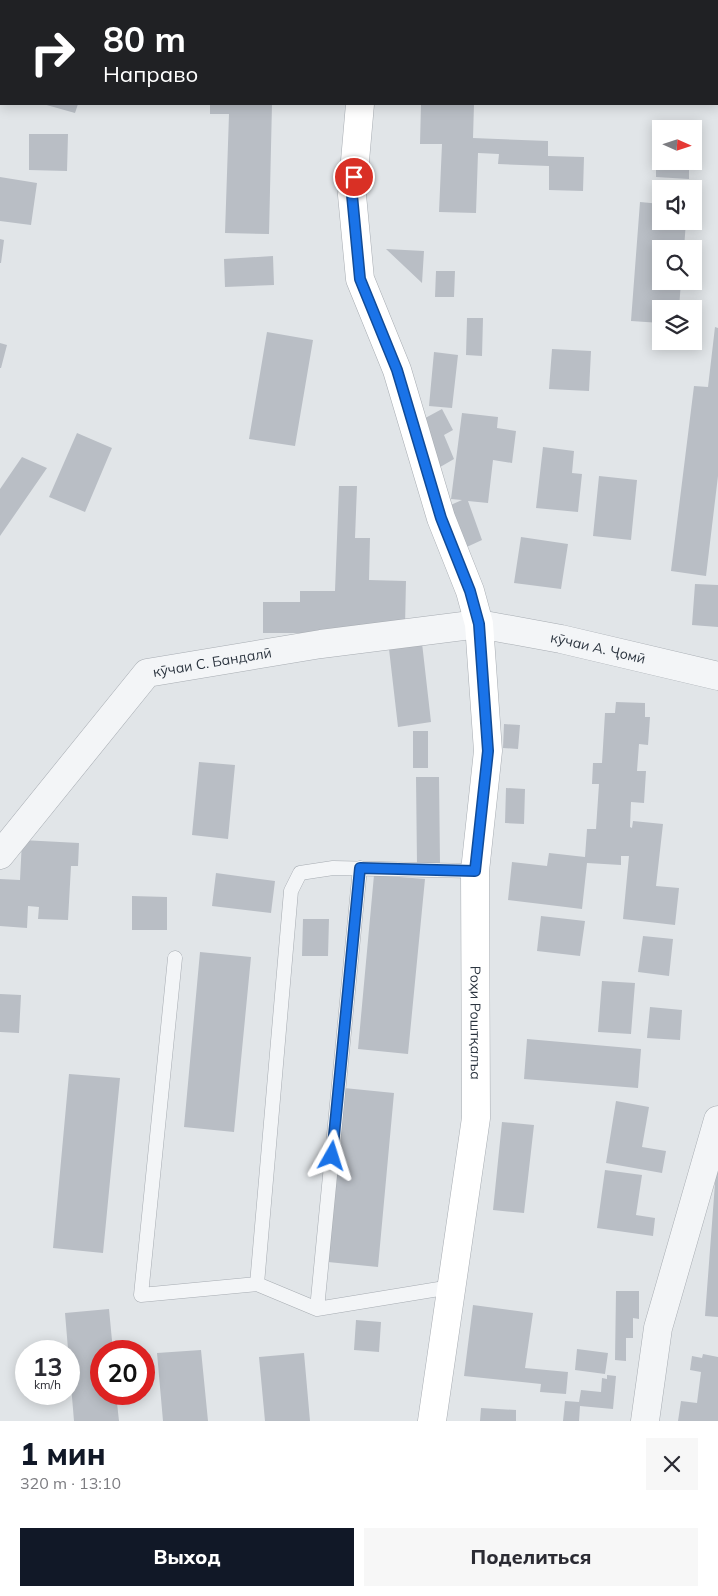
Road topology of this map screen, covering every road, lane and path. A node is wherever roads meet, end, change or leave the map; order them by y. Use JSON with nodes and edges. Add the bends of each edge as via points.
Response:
{"nodes":[{"id":1,"x":360,"y":105,"type":"edge"},
{"id":2,"x":479,"y":624,"type":"junction"},
{"id":3,"x":718,"y":676,"type":"edge"},
{"id":4,"x":0,"y":855,"type":"edge"},
{"id":5,"x":360,"y":868,"type":"junction"},
{"id":6,"x":475,"y":871,"type":"junction"},
{"id":7,"x":175,"y":958,"type":"dead end"},
{"id":8,"x":718,"y":1120,"type":"edge"},
{"id":9,"x":257,"y":1284,"type":"junction"},
{"id":10,"x":451,"y":1287,"type":"junction"},
{"id":11,"x":317,"y":1310,"type":"junction"},
{"id":12,"x":432,"y":1421,"type":"edge"},
{"id":13,"x":645,"y":1421,"type":"edge"}],
"edges":[{"from":1,"to":2,"type":"main road","name":"Роҳи Роштқалъа","via":[[352,195],[360,279],[397,370],[441,518],[470,591]]},
{"from":2,"to":3,"type":"street","name":"кӯчаи А. Ҷомӣ","via":[[561,639]]},
{"from":2,"to":4,"type":"street","name":"кӯчаи С. Бандалӣ","via":[[321,644],[147,673]]},
{"from":2,"to":6,"type":"main road","name":"Роҳи Роштқалъа","via":[[488,751]]},
{"from":5,"to":6,"type":"lane"},
{"from":5,"to":9,"type":"lane","via":[[300,873],[290,891]]},
{"from":5,"to":11,"type":"lane"},
{"from":6,"to":10,"type":"main road","name":"Роҳи Роштқалъа","via":[[476,1118]]},
{"from":7,"to":9,"type":"lane","via":[[140,1295]]},
{"from":8,"to":13,"type":"street","via":[[658,1328]]},
{"from":9,"to":11,"type":"lane"},
{"from":10,"to":11,"type":"lane"},
{"from":10,"to":12,"type":"main road","name":"Роҳи Роштқалъа"}]}
